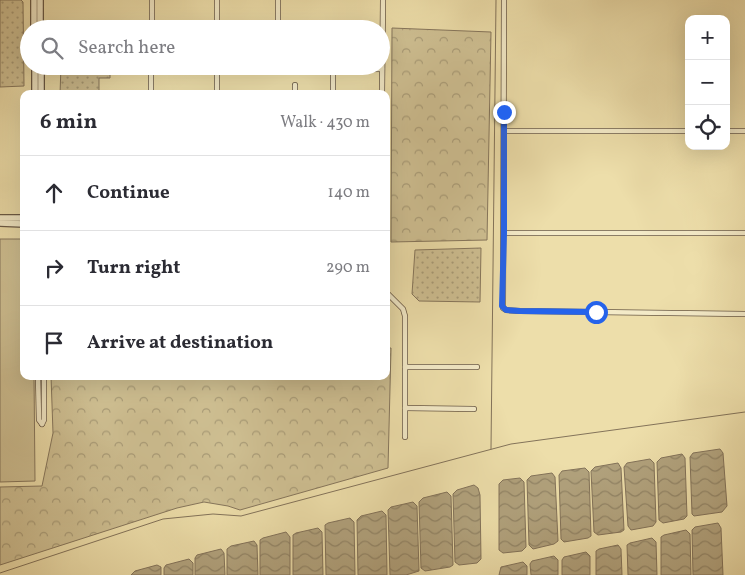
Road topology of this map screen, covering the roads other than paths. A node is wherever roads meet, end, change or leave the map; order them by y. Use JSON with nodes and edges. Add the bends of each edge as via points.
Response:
{"nodes":[{"id":1,"x":34,"y":0,"type":"edge"},
{"id":2,"x":40,"y":0,"type":"edge"},
{"id":3,"x":152,"y":0,"type":"edge"},
{"id":4,"x":218,"y":0,"type":"edge"},
{"id":5,"x":278,"y":0,"type":"edge"},
{"id":6,"x":383,"y":0,"type":"edge"},
{"id":7,"x":504,"y":0,"type":"edge"},
{"id":8,"x":34,"y":20,"type":"edge"},
{"id":9,"x":40,"y":20,"type":"edge"},
{"id":10,"x":152,"y":20,"type":"edge"},
{"id":11,"x":218,"y":20,"type":"edge"},
{"id":12,"x":278,"y":20,"type":"edge"},
{"id":13,"x":382,"y":20,"type":"edge"},
{"id":14,"x":35,"y":75,"type":"edge"},
{"id":15,"x":41,"y":75,"type":"edge"},
{"id":16,"x":151,"y":75,"type":"edge"},
{"id":17,"x":217,"y":75,"type":"edge"},
{"id":18,"x":333,"y":75,"type":"edge"},
{"id":19,"x":382,"y":75,"type":"edge"},
{"id":20,"x":295,"y":85,"type":"dead end"},
{"id":21,"x":35,"y":90,"type":"edge"},
{"id":22,"x":41,"y":90,"type":"edge"},
{"id":23,"x":151,"y":90,"type":"edge"},
{"id":24,"x":217,"y":90,"type":"edge"},
{"id":25,"x":295,"y":90,"type":"edge"},
{"id":26,"x":333,"y":90,"type":"edge"},
{"id":27,"x":382,"y":90,"type":"edge"},
{"id":28,"x":504,"y":131,"type":"junction"},
{"id":29,"x":685,"y":131,"type":"edge"},
{"id":30,"x":730,"y":131,"type":"edge"},
{"id":31,"x":745,"y":131,"type":"edge"},
{"id":32,"x":0,"y":218,"type":"edge"},
{"id":33,"x":20,"y":218,"type":"edge"},
{"id":34,"x":0,"y":224,"type":"edge"},
{"id":35,"x":20,"y":224,"type":"edge"},
{"id":36,"x":504,"y":233,"type":"junction"},
{"id":37,"x":745,"y":233,"type":"edge"},
{"id":38,"x":390,"y":296,"type":"edge"},
{"id":39,"x":745,"y":314,"type":"edge"},
{"id":40,"x":476,"y":367,"type":"dead end"},
{"id":41,"x":405,"y":368,"type":"junction"},
{"id":42,"x":38,"y":380,"type":"edge"},
{"id":43,"x":44,"y":380,"type":"edge"},
{"id":44,"x":405,"y":408,"type":"junction"},
{"id":45,"x":474,"y":409,"type":"dead end"},
{"id":46,"x":405,"y":437,"type":"dead end"}],
"edges":[{"from":1,"to":8,"type":"street"},
{"from":2,"to":9,"type":"street"},
{"from":3,"to":10,"type":"street"},
{"from":4,"to":11,"type":"street"},
{"from":5,"to":12,"type":"street"},
{"from":6,"to":13,"type":"street"},
{"from":7,"to":28,"type":"street"},
{"from":14,"to":21,"type":"street"},
{"from":15,"to":22,"type":"street"},
{"from":16,"to":23,"type":"street"},
{"from":17,"to":24,"type":"street"},
{"from":18,"to":26,"type":"street"},
{"from":19,"to":27,"type":"street"},
{"from":20,"to":25,"type":"street"},
{"from":28,"to":29,"type":"street"},
{"from":28,"to":36,"type":"street"},
{"from":30,"to":31,"type":"street"},
{"from":32,"to":33,"type":"street"},
{"from":34,"to":35,"type":"street"},
{"from":36,"to":37,"type":"street"},
{"from":36,"to":39,"type":"street","via":[[504,309]]},
{"from":38,"to":41,"type":"street","via":[[405,313]]},
{"from":40,"to":41,"type":"street"},
{"from":41,"to":44,"type":"street"},
{"from":42,"to":43,"type":"street","via":[[39,420],[42,424]]},
{"from":44,"to":45,"type":"street"},
{"from":44,"to":46,"type":"street"}]}
